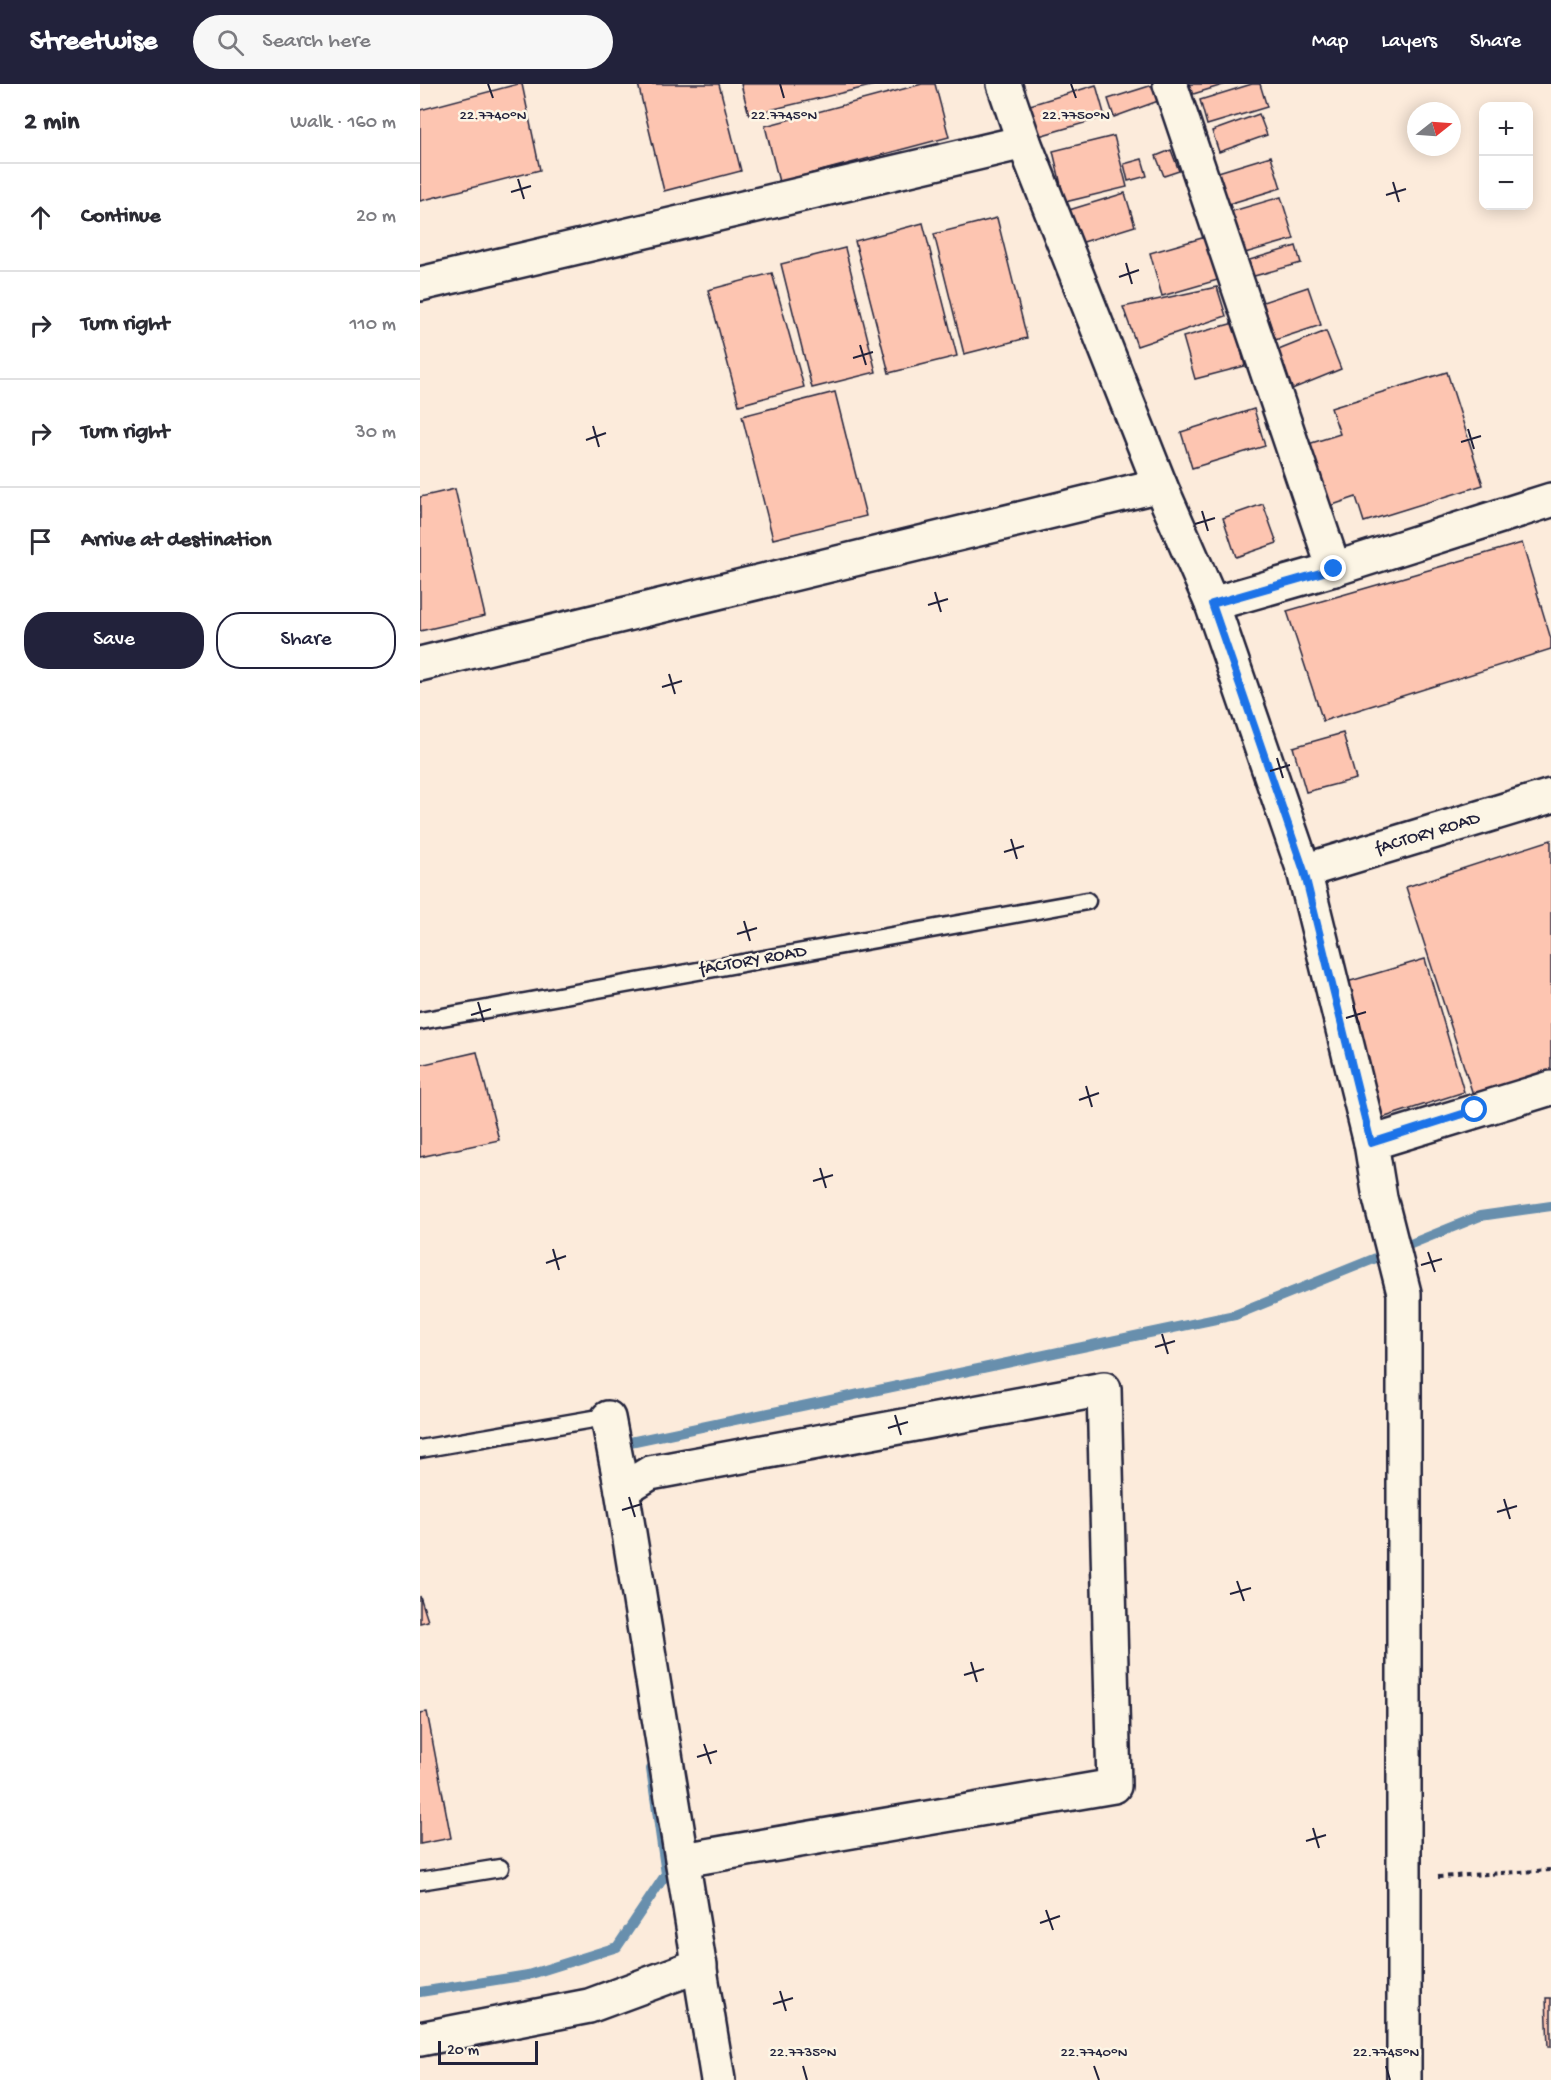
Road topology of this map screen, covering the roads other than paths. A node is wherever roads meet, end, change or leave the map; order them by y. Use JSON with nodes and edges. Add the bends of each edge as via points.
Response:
{"nodes":[{"id":1,"x":1004,"y":84,"type":"edge"},
{"id":2,"x":1170,"y":84,"type":"edge"},
{"id":3,"x":1024,"y":142,"type":"junction"},
{"id":4,"x":420,"y":284,"type":"edge"},
{"id":5,"x":1160,"y":485,"type":"junction"},
{"id":6,"x":1551,"y":500,"type":"edge"},
{"id":7,"x":1334,"y":569,"type":"junction"},
{"id":8,"x":1212,"y":604,"type":"junction"},
{"id":9,"x":420,"y":664,"type":"edge"},
{"id":10,"x":1551,"y":796,"type":"edge"},
{"id":11,"x":1304,"y":871,"type":"junction"},
{"id":12,"x":1087,"y":901,"type":"dead end"},
{"id":13,"x":420,"y":1022,"type":"edge"},
{"id":14,"x":1551,"y":1088,"type":"edge"},
{"id":15,"x":1371,"y":1143,"type":"junction"},
{"id":16,"x":604,"y":1422,"type":"joint"},
{"id":17,"x":420,"y":1449,"type":"edge"},
{"id":18,"x":619,"y":1475,"type":"junction"},
{"id":19,"x":683,"y":1860,"type":"junction"},
{"id":20,"x":500,"y":1868,"type":"dead end"},
{"id":21,"x":420,"y":1881,"type":"edge"},
{"id":22,"x":700,"y":1965,"type":"junction"},
{"id":23,"x":420,"y":2039,"type":"edge"},
{"id":24,"x":718,"y":2080,"type":"edge"},
{"id":25,"x":1404,"y":2080,"type":"edge"}],
"edges":[{"from":1,"to":3,"type":"street"},
{"from":2,"to":7,"type":"street"},
{"from":3,"to":4,"type":"street"},
{"from":3,"to":5,"type":"street"},
{"from":5,"to":8,"type":"street"},
{"from":5,"to":9,"type":"street"},
{"from":6,"to":7,"type":"street"},
{"from":7,"to":8,"type":"street"},
{"from":8,"to":11,"type":"street"},
{"from":10,"to":11,"type":"street","name":"fACTORY ROAD"},
{"from":11,"to":15,"type":"street"},
{"from":12,"to":13,"type":"lane","name":"fACTORY ROAD"},
{"from":14,"to":15,"type":"street"},
{"from":15,"to":25,"type":"street","via":[[1380,1198],[1404,1293]]},
{"from":16,"to":17,"type":"lane"},
{"from":16,"to":18,"type":"street"},
{"from":18,"to":19,"type":"street"},
{"from":18,"to":19,"type":"street","via":[[650,1473],[1104,1389],[1114,1786]]},
{"from":19,"to":22,"type":"street"},
{"from":20,"to":21,"type":"lane"},
{"from":22,"to":23,"type":"street","via":[[589,2006]]},
{"from":22,"to":24,"type":"street"}]}
